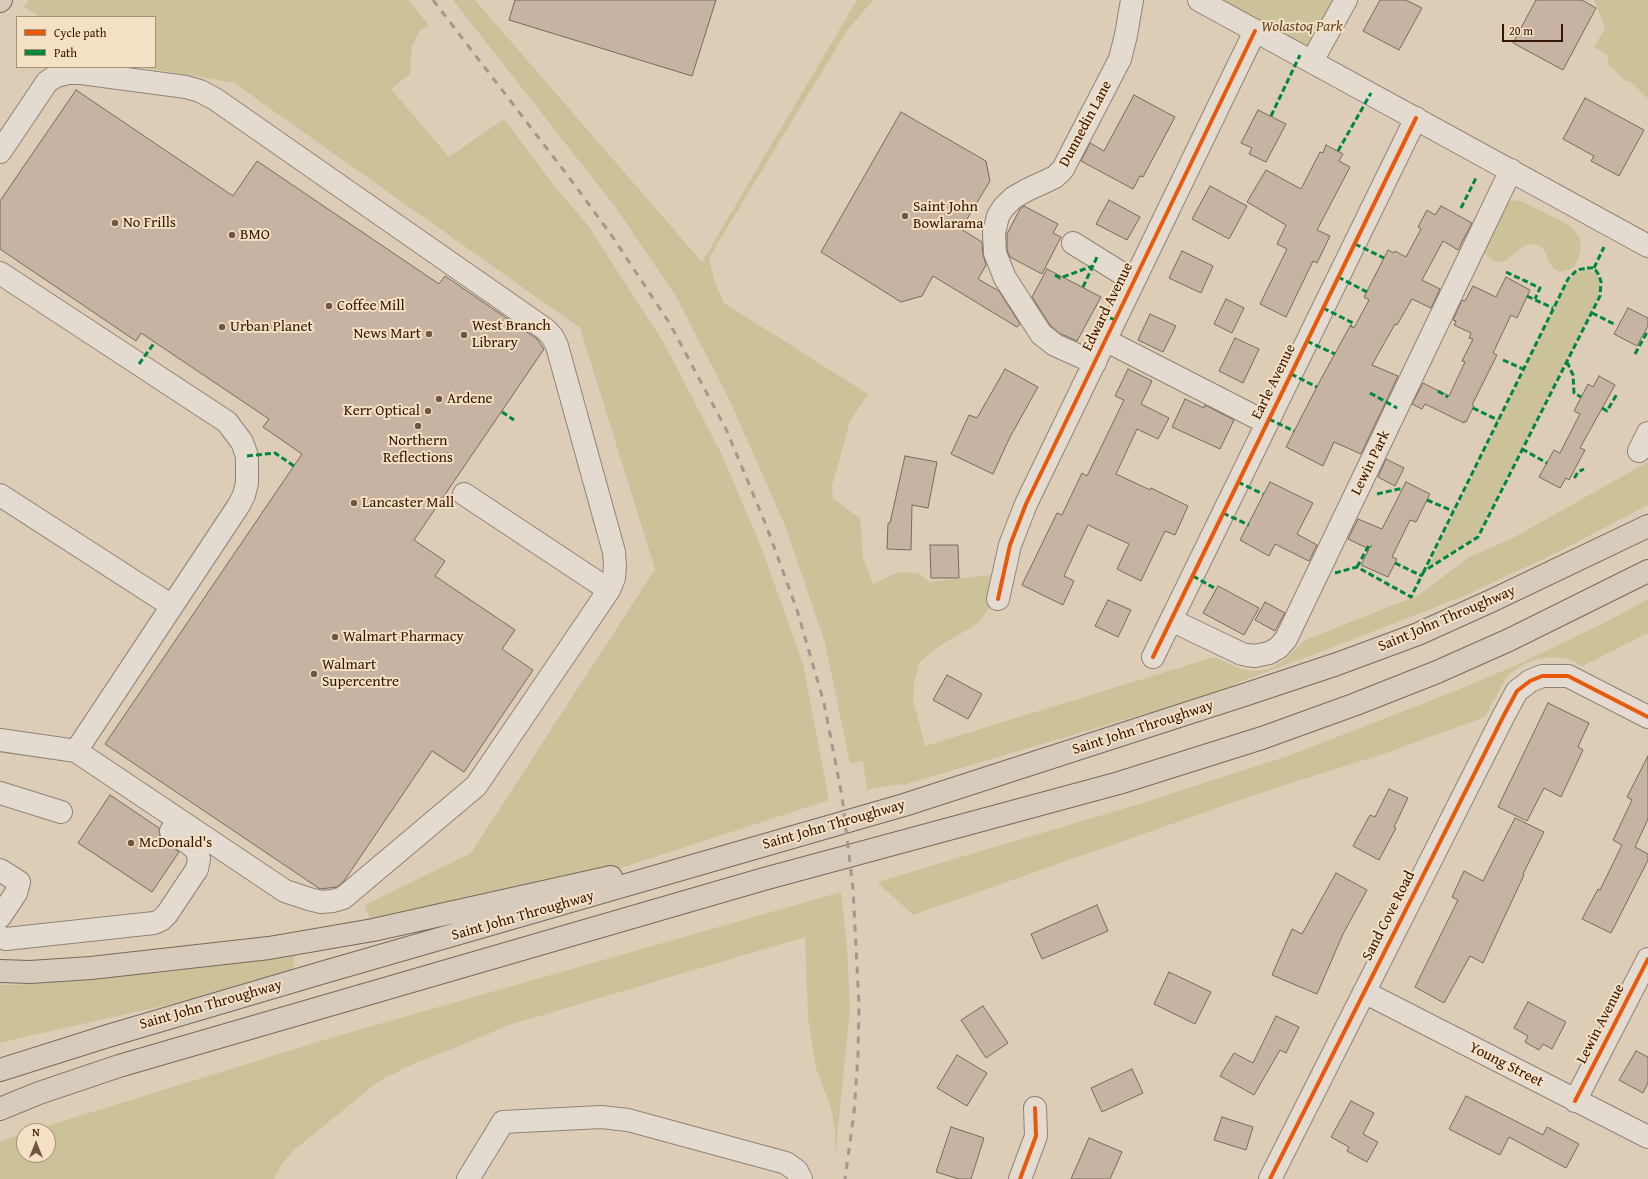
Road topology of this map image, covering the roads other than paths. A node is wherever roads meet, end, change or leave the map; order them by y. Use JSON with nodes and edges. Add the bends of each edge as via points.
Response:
{"nodes":[{"id":1,"x":1132,"y":0,"type":"edge"},
{"id":2,"x":1199,"y":0,"type":"edge"},
{"id":3,"x":1346,"y":0,"type":"edge"},
{"id":4,"x":1255,"y":31,"type":"junction"},
{"id":5,"x":1312,"y":61,"type":"junction"},
{"id":6,"x":1416,"y":118,"type":"junction"},
{"id":7,"x":0,"y":152,"type":"edge"},
{"id":8,"x":1511,"y":170,"type":"junction"},
{"id":9,"x":1073,"y":244,"type":"dead end"},
{"id":10,"x":1648,"y":246,"type":"edge"},
{"id":11,"x":0,"y":273,"type":"edge"},
{"id":12,"x":1134,"y":280,"type":"junction"},
{"id":13,"x":1105,"y":340,"type":"junction"},
{"id":14,"x":1094,"y":363,"type":"junction"},
{"id":15,"x":1267,"y":423,"type":"junction"},
{"id":16,"x":464,"y":494,"type":"dead end"},
{"id":17,"x":0,"y":495,"type":"edge"},
{"id":18,"x":1648,"y":526,"type":"edge"},
{"id":19,"x":1648,"y":571,"type":"edge"},
{"id":20,"x":609,"y":590,"type":"junction"},
{"id":21,"x":998,"y":599,"type":"dead end"},
{"id":22,"x":172,"y":606,"type":"junction"},
{"id":23,"x":1171,"y":620,"type":"junction"},
{"id":24,"x":1153,"y":657,"type":"dead end"},
{"id":25,"x":1648,"y":717,"type":"edge"},
{"id":26,"x":0,"y":740,"type":"edge"},
{"id":27,"x":76,"y":751,"type":"junction"},
{"id":28,"x":0,"y":793,"type":"edge"},
{"id":29,"x":61,"y":812,"type":"dead end"},
{"id":30,"x":754,"y":848,"type":"junction"},
{"id":31,"x":0,"y":870,"type":"edge"},
{"id":32,"x":19,"y":882,"type":"junction"},
{"id":33,"x":0,"y":900,"type":"edge"},
{"id":34,"x":0,"y":917,"type":"edge"},
{"id":35,"x":0,"y":937,"type":"edge"},
{"id":36,"x":1648,"y":959,"type":"edge"},
{"id":37,"x":0,"y":971,"type":"edge"},
{"id":38,"x":1364,"y":992,"type":"junction"},
{"id":39,"x":0,"y":1070,"type":"edge"},
{"id":40,"x":1575,"y":1101,"type":"junction"},
{"id":41,"x":1035,"y":1108,"type":"dead end"},
{"id":42,"x":0,"y":1109,"type":"edge"},
{"id":43,"x":1648,"y":1137,"type":"edge"},
{"id":44,"x":468,"y":1179,"type":"edge"},
{"id":45,"x":801,"y":1179,"type":"edge"},
{"id":46,"x":1020,"y":1179,"type":"edge"},
{"id":47,"x":1270,"y":1179,"type":"edge"}],
"edges":[{"from":1,"to":14,"type":"street","name":"Dunnedin Lane","via":[[1120,59],[1063,169],[1055,178],[1013,198],[998,216],[994,233],[995,253],[1005,278],[1041,334],[1055,345]]},
{"from":2,"to":4,"type":"street"},
{"from":3,"to":5,"type":"street"},
{"from":4,"to":5,"type":"street"},
{"from":4,"to":12,"type":"street","name":"Edward Avenue"},
{"from":5,"to":6,"type":"street"},
{"from":6,"to":8,"type":"street"},
{"from":6,"to":15,"type":"street","name":"Earle Avenue"},
{"from":7,"to":20,"type":"street","via":[[47,82],[56,76],[81,73],[200,91],[545,329],[557,346],[614,552],[614,578]]},
{"from":8,"to":10,"type":"street"},
{"from":8,"to":23,"type":"street","name":"Lewin Park","via":[[1286,639],[1269,653],[1247,655]]},
{"from":9,"to":12,"type":"street"},
{"from":11,"to":22,"type":"street","via":[[227,422],[242,442],[248,470],[244,496]]},
{"from":12,"to":13,"type":"street","name":"Edward Avenue"},
{"from":13,"to":14,"type":"street","name":"Edward Avenue"},
{"from":13,"to":15,"type":"street"},
{"from":14,"to":21,"type":"street","name":"Edward Avenue","via":[[1021,514],[1010,546]]},
{"from":15,"to":23,"type":"street","name":"Earle Avenue"},
{"from":16,"to":20,"type":"street"},
{"from":17,"to":22,"type":"street"},
{"from":18,"to":30,"type":"highway","name":"Saint John Throughway","via":[[1418,634],[1337,664],[911,803]]},
{"from":19,"to":42,"type":"highway","via":[[1509,640],[1437,672],[1262,738],[1119,783],[756,881],[119,1066]]},
{"from":20,"to":27,"type":"street","via":[[476,786],[343,898],[321,902],[285,891]]},
{"from":22,"to":27,"type":"street"},
{"from":23,"to":24,"type":"street","name":"Earle Avenue"},
{"from":25,"to":38,"type":"street","name":"Sand Cove Road","via":[[1576,680],[1559,675],[1530,680],[1517,691]]},
{"from":26,"to":27,"type":"street"},
{"from":27,"to":35,"type":"street","via":[[105,786],[191,845],[197,851],[199,859],[197,869],[167,914],[154,923],[6,939]]},
{"from":28,"to":29,"type":"street"},
{"from":30,"to":37,"type":"highway","via":[[563,887],[373,930],[269,948],[91,968]]},
{"from":30,"to":39,"type":"highway","name":"Saint John Throughway","via":[[328,971]]},
{"from":31,"to":32,"type":"street"},
{"from":32,"to":33,"type":"street","via":[[8,888]]},
{"from":32,"to":34,"type":"street","via":[[16,893]]},
{"from":36,"to":40,"type":"street","name":"Lewin Avenue"},
{"from":38,"to":40,"type":"street","name":"Young Street"},
{"from":38,"to":47,"type":"street","name":"Sand Cove Road"},
{"from":40,"to":43,"type":"street","name":"Young Street"},
{"from":41,"to":46,"type":"street","via":[[1036,1136]]},
{"from":44,"to":45,"type":"street","via":[[503,1122],[601,1117],[628,1120],[786,1163],[797,1171]]}]}
